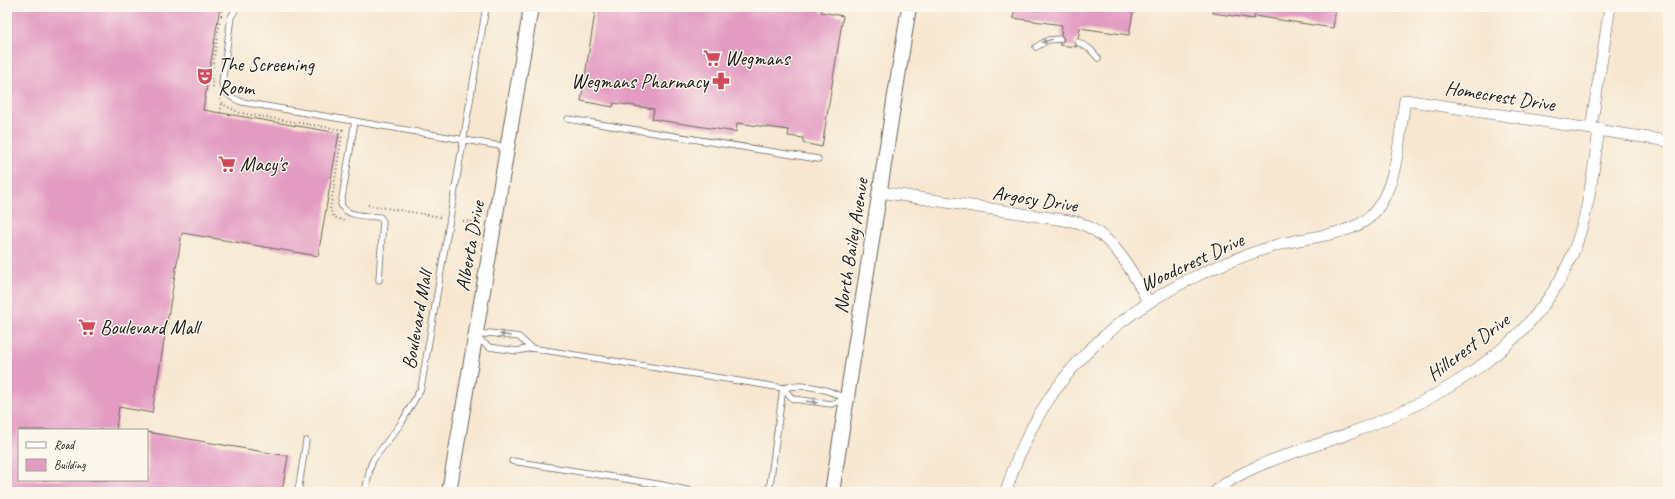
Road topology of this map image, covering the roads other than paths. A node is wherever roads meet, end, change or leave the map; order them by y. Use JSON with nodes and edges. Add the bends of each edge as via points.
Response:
{"nodes":[{"id":1,"x":237,"y":7,"type":"edge"},
{"id":2,"x":486,"y":7,"type":"edge"},
{"id":3,"x":531,"y":7,"type":"edge"},
{"id":4,"x":909,"y":7,"type":"edge"},
{"id":5,"x":1610,"y":7,"type":"edge"},
{"id":6,"x":1060,"y":39,"type":"dead end"},
{"id":7,"x":1078,"y":42,"type":"dead end"},
{"id":8,"x":1036,"y":47,"type":"dead end"},
{"id":9,"x":1098,"y":58,"type":"dead end"},
{"id":10,"x":568,"y":119,"type":"dead end"},
{"id":11,"x":355,"y":121,"type":"junction"},
{"id":12,"x":1595,"y":129,"type":"junction"},
{"id":13,"x":464,"y":140,"type":"junction"},
{"id":14,"x":1668,"y":140,"type":"edge"},
{"id":15,"x":507,"y":148,"type":"junction"},
{"id":16,"x":818,"y":159,"type":"dead end"},
{"id":17,"x":1392,"y":178,"type":"joint"},
{"id":18,"x":880,"y":192,"type":"junction"},
{"id":19,"x":379,"y":280,"type":"dead end"},
{"id":20,"x":1148,"y":302,"type":"junction"},
{"id":21,"x":476,"y":337,"type":"junction"},
{"id":22,"x":531,"y":348,"type":"junction"},
{"id":23,"x":783,"y":388,"type":"junction"},
{"id":24,"x":846,"y":399,"type":"junction"},
{"id":25,"x":306,"y":441,"type":"dead end"},
{"id":26,"x":512,"y":460,"type":"dead end"},
{"id":27,"x":298,"y":492,"type":"edge"},
{"id":28,"x":366,"y":492,"type":"edge"},
{"id":29,"x":449,"y":492,"type":"edge"},
{"id":30,"x":696,"y":492,"type":"edge"},
{"id":31,"x":769,"y":492,"type":"edge"},
{"id":32,"x":832,"y":492,"type":"edge"},
{"id":33,"x":1006,"y":492,"type":"edge"},
{"id":34,"x":1215,"y":492,"type":"edge"}],
"edges":[{"from":1,"to":11,"type":"lane","via":[[231,17],[223,72],[222,83],[225,92],[242,102]]},
{"from":2,"to":13,"type":"lane","name":"Boulevard Mall"},
{"from":3,"to":15,"type":"street","name":"Alberta Drive"},
{"from":4,"to":18,"type":"street","name":"North Bailey Avenue"},
{"from":5,"to":12,"type":"street","name":"Hillcrest Drive"},
{"from":6,"to":8,"type":"lane","one_way":true,"via":[[1048,40]]},
{"from":7,"to":9,"type":"lane","via":[[1090,49]]},
{"from":10,"to":16,"type":"lane"},
{"from":11,"to":13,"type":"lane"},
{"from":11,"to":19,"type":"lane","via":[[341,204],[348,212],[380,217],[383,221]]},
{"from":12,"to":14,"type":"street","name":"Homecrest Drive"},
{"from":12,"to":17,"type":"street","name":"Homecrest Drive","via":[[1405,100]]},
{"from":12,"to":34,"type":"street","name":"Hillcrest Drive","via":[[1590,192],[1578,240],[1569,262],[1543,305],[1525,327],[1463,378],[1433,396],[1391,417],[1254,468]]},
{"from":13,"to":15,"type":"lane"},
{"from":13,"to":28,"type":"lane","name":"Boulevard Mall","via":[[421,388],[402,422],[373,460]]},
{"from":15,"to":21,"type":"street","name":"Alberta Drive"},
{"from":17,"to":20,"type":"street","name":"Woodcrest Drive","via":[[1380,206],[1356,226],[1292,241],[1226,263]]},
{"from":18,"to":20,"type":"street","name":"Argosy Drive","via":[[1077,222],[1090,227],[1111,244],[1125,262]]},
{"from":18,"to":24,"type":"street","name":"North Bailey Avenue"},
{"from":20,"to":33,"type":"street","name":"Woodcrest Drive","via":[[1094,344],[1057,387],[1038,414],[1023,444]]},
{"from":21,"to":22,"type":"lane","via":[[489,347],[517,351]]},
{"from":22,"to":21,"type":"lane","one_way":true,"via":[[519,337],[490,333]]},
{"from":21,"to":29,"type":"street","name":"Alberta Drive"},
{"from":22,"to":23,"type":"lane"},
{"from":23,"to":24,"type":"lane","via":[[795,385],[833,391]]},
{"from":23,"to":24,"type":"lane","one_way":true,"via":[[794,399],[831,404]]},
{"from":23,"to":31,"type":"lane"},
{"from":24,"to":32,"type":"street","name":"North Bailey Avenue"},
{"from":25,"to":27,"type":"lane"},
{"from":26,"to":30,"type":"lane"}]}
